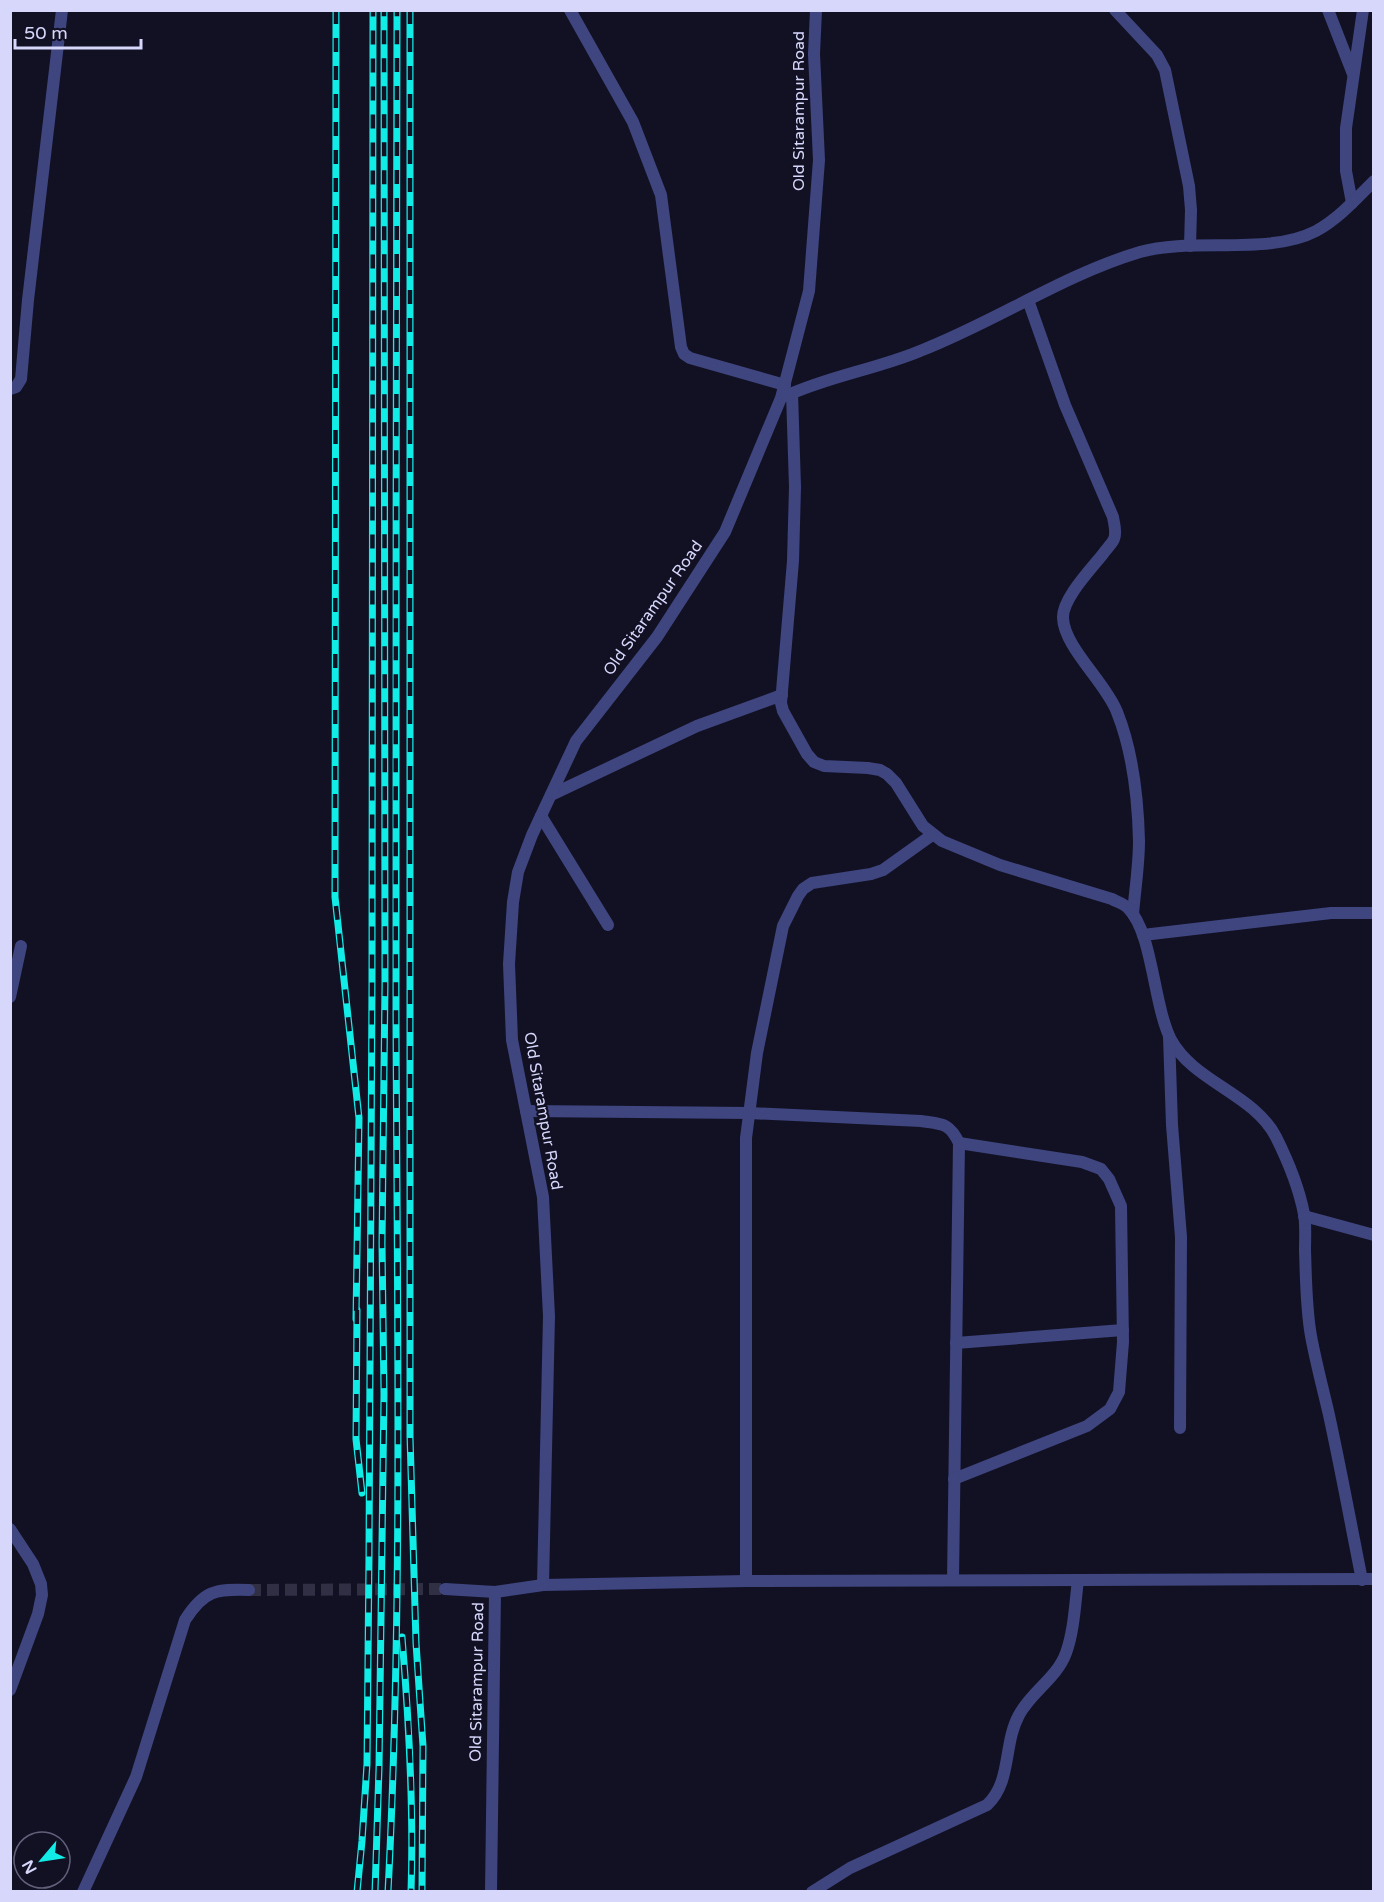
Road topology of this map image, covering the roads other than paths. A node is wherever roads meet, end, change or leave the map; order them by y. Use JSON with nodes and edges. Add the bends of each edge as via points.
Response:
{"nodes":[{"id":1,"x":62,"y":10,"type":"edge"},
{"id":2,"x":570,"y":10,"type":"edge"},
{"id":3,"x":816,"y":10,"type":"edge"},
{"id":4,"x":1115,"y":10,"type":"edge"},
{"id":5,"x":1328,"y":10,"type":"edge"},
{"id":6,"x":1363,"y":10,"type":"edge"},
{"id":7,"x":1354,"y":75,"type":"junction"},
{"id":8,"x":1374,"y":181,"type":"edge"},
{"id":9,"x":1352,"y":203,"type":"junction"},
{"id":10,"x":1190,"y":246,"type":"junction"},
{"id":11,"x":1028,"y":300,"type":"junction"},
{"id":12,"x":10,"y":389,"type":"edge"},
{"id":13,"x":786,"y":392,"type":"junction"},
{"id":14,"x":782,"y":695,"type":"junction"},
{"id":15,"x":551,"y":795,"type":"junction"},
{"id":16,"x":541,"y":816,"type":"junction"},
{"id":17,"x":932,"y":835,"type":"junction"},
{"id":18,"x":1374,"y":913,"type":"edge"},
{"id":19,"x":1133,"y":914,"type":"junction"},
{"id":20,"x":608,"y":925,"type":"dead end"},
{"id":21,"x":1143,"y":935,"type":"junction"},
{"id":22,"x":21,"y":946,"type":"dead end"},
{"id":23,"x":10,"y":997,"type":"edge"},
{"id":24,"x":1169,"y":1034,"type":"junction"},
{"id":25,"x":526,"y":1111,"type":"junction"},
{"id":26,"x":749,"y":1113,"type":"junction"},
{"id":27,"x":959,"y":1143,"type":"junction"},
{"id":28,"x":1304,"y":1216,"type":"junction"},
{"id":29,"x":1374,"y":1236,"type":"edge"},
{"id":30,"x":1122,"y":1330,"type":"junction"},
{"id":31,"x":956,"y":1343,"type":"junction"},
{"id":32,"x":1180,"y":1428,"type":"dead end"},
{"id":33,"x":954,"y":1479,"type":"junction"},
{"id":34,"x":10,"y":1528,"type":"edge"},
{"id":35,"x":953,"y":1580,"type":"junction"},
{"id":36,"x":1078,"y":1580,"type":"junction"},
{"id":37,"x":1368,"y":1580,"type":"edge"},
{"id":38,"x":746,"y":1581,"type":"junction"},
{"id":39,"x":543,"y":1585,"type":"junction"},
{"id":40,"x":446,"y":1589,"type":"tunnel mouth"},
{"id":41,"x":249,"y":1590,"type":"tunnel mouth"},
{"id":42,"x":495,"y":1592,"type":"junction"},
{"id":43,"x":10,"y":1690,"type":"edge"},
{"id":44,"x":83,"y":1892,"type":"edge"},
{"id":45,"x":491,"y":1892,"type":"edge"},
{"id":46,"x":812,"y":1892,"type":"edge"}],
"edges":[{"from":1,"to":12,"type":"street","via":[[21,379]]},
{"from":2,"to":13,"type":"street","via":[[633,122],[661,195],[684,354]]},
{"from":3,"to":13,"type":"street","name":"Old Sitarampur Road","via":[[819,160],[809,291]]},
{"from":4,"to":10,"type":"street","via":[[1166,70],[1189,186]]},
{"from":5,"to":7,"type":"street"},
{"from":6,"to":7,"type":"street"},
{"from":7,"to":9,"type":"street","via":[[1345,152]]},
{"from":8,"to":9,"type":"street"},
{"from":9,"to":10,"type":"street","via":[[1317,231],[1302,237],[1282,242]]},
{"from":10,"to":11,"type":"street","via":[[1141,252]]},
{"from":11,"to":13,"type":"street","via":[[920,351]]},
{"from":11,"to":19,"type":"street","via":[[1065,405],[1113,517],[1114,540],[1064,607],[1063,619],[1071,642],[1117,711],[1127,744],[1139,843]]},
{"from":13,"to":14,"type":"street","via":[[795,487]]},
{"from":13,"to":15,"type":"street","name":"Old Sitarampur Road","via":[[725,532],[657,637],[576,741]]},
{"from":14,"to":15,"type":"street","via":[[697,726]]},
{"from":14,"to":17,"type":"street","via":[[783,711],[814,762],[886,774]]},
{"from":15,"to":16,"type":"street","name":"Old Sitarampur Road"},
{"from":16,"to":20,"type":"street"},
{"from":16,"to":25,"type":"street","name":"Old Sitarampur Road","via":[[518,872],[509,964],[512,1040]]},
{"from":17,"to":19,"type":"street","via":[[999,865],[1112,899],[1126,905]]},
{"from":17,"to":26,"type":"street","via":[[883,870],[812,883],[798,896],[783,926]]},
{"from":18,"to":21,"type":"street","via":[[1331,913]]},
{"from":19,"to":21,"type":"street"},
{"from":21,"to":24,"type":"street"},
{"from":22,"to":23,"type":"street"},
{"from":24,"to":28,"type":"street","via":[[1191,1063],[1267,1122],[1284,1155]]},
{"from":24,"to":32,"type":"street","via":[[1181,1237]]},
{"from":25,"to":26,"type":"street"},
{"from":25,"to":39,"type":"street","name":"Old Sitarampur Road","via":[[543,1197],[549,1316]]},
{"from":26,"to":27,"type":"street","via":[[943,1124],[953,1130]]},
{"from":26,"to":38,"type":"street"},
{"from":27,"to":30,"type":"street","via":[[1082,1162],[1101,1169],[1121,1206]]},
{"from":27,"to":31,"type":"street"},
{"from":28,"to":29,"type":"street"},
{"from":28,"to":37,"type":"street","via":[[1311,1337]]},
{"from":30,"to":31,"type":"street"},
{"from":30,"to":33,"type":"street","via":[[1119,1392],[1110,1409],[1088,1426]]},
{"from":31,"to":33,"type":"street"},
{"from":33,"to":35,"type":"street"},
{"from":34,"to":43,"type":"street","via":[[33,1564],[42,1584],[42,1595]]},
{"from":35,"to":36,"type":"street"},
{"from":35,"to":38,"type":"street"},
{"from":36,"to":37,"type":"street"},
{"from":36,"to":46,"type":"street","via":[[1065,1655],[1018,1715],[1003,1782],[996,1796],[987,1805],[850,1868]]},
{"from":38,"to":39,"type":"street"},
{"from":39,"to":42,"type":"street","name":"Old Sitarampur Road"},
{"from":40,"to":42,"type":"street"},
{"from":41,"to":44,"type":"street","via":[[228,1589],[208,1595],[196,1603],[185,1620],[136,1777]]},
{"from":42,"to":45,"type":"street","name":"Old Sitarampur Road"}]}
